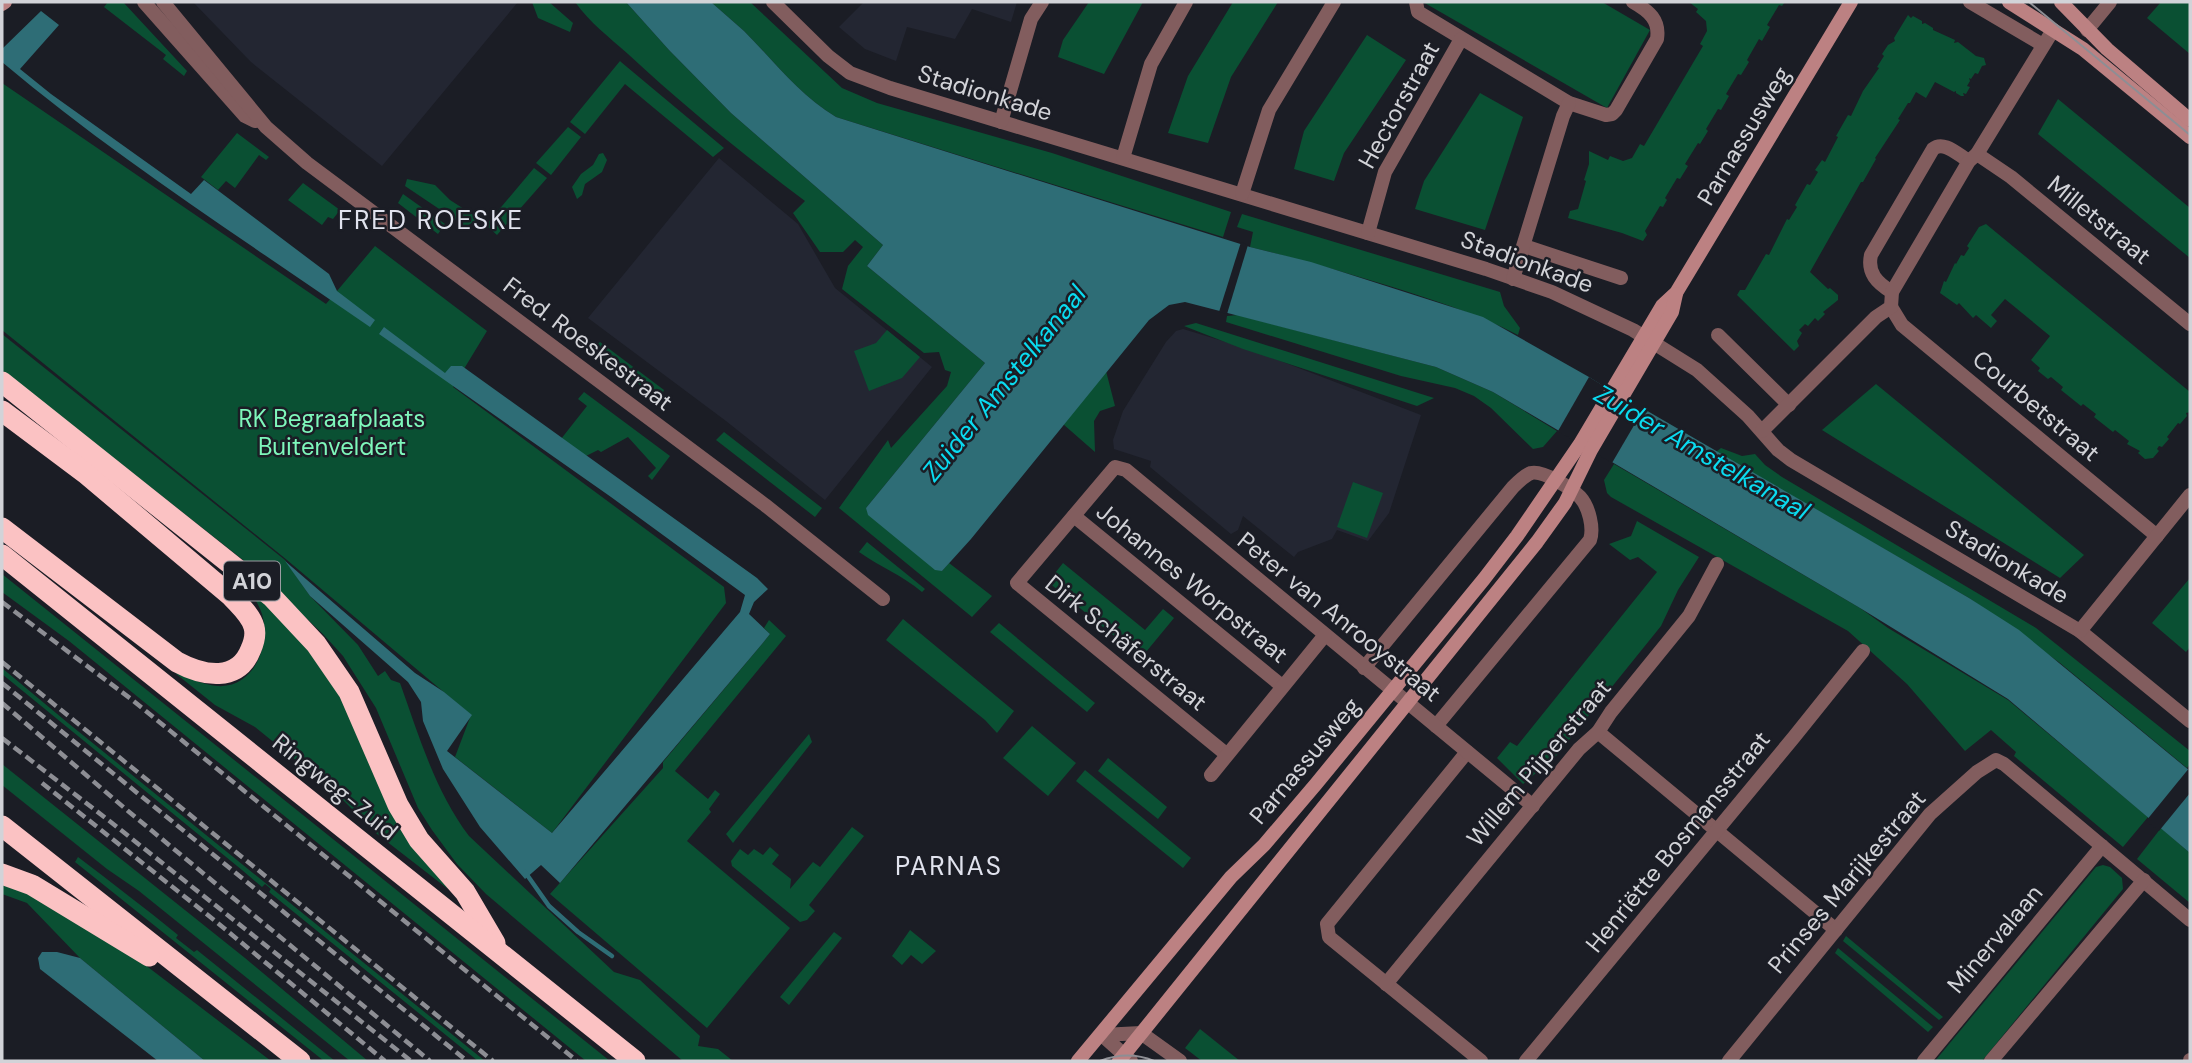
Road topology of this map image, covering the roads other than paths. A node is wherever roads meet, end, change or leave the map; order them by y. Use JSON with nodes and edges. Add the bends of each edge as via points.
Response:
{"nodes":[{"id":1,"x":144,"y":2,"type":"edge"},
{"id":2,"x":163,"y":2,"type":"edge"},
{"id":3,"x":773,"y":2,"type":"edge"},
{"id":4,"x":1042,"y":2,"type":"edge"},
{"id":5,"x":1186,"y":2,"type":"edge"},
{"id":6,"x":1334,"y":2,"type":"edge"},
{"id":7,"x":1416,"y":2,"type":"edge"},
{"id":8,"x":1633,"y":2,"type":"edge"},
{"id":9,"x":1851,"y":2,"type":"edge"},
{"id":10,"x":1970,"y":2,"type":"edge"},
{"id":11,"x":2061,"y":2,"type":"edge"},
{"id":12,"x":2110,"y":2,"type":"edge"},
{"id":13,"x":2018,"y":4,"type":"edge"},
{"id":14,"x":2053,"y":30,"type":"junction"},
{"id":15,"x":2087,"y":30,"type":"junction"},
{"id":16,"x":1461,"y":39,"type":"junction"},
{"id":17,"x":2043,"y":45,"type":"junction"},
{"id":18,"x":1569,"y":103,"type":"junction"},
{"id":19,"x":2190,"y":120,"type":"edge"},
{"id":20,"x":1001,"y":122,"type":"junction"},
{"id":21,"x":266,"y":127,"type":"junction"},
{"id":22,"x":2190,"y":137,"type":"edge"},
{"id":23,"x":1123,"y":158,"type":"junction"},
{"id":24,"x":1973,"y":158,"type":"junction"},
{"id":25,"x":1242,"y":194,"type":"junction"},
{"id":26,"x":1368,"y":233,"type":"junction"},
{"id":27,"x":1524,"y":246,"type":"junction"},
{"id":28,"x":1621,"y":278,"type":"dead end"},
{"id":29,"x":1513,"y":279,"type":"junction"},
{"id":30,"x":1891,"y":300,"type":"junction"},
{"id":31,"x":2190,"y":324,"type":"edge"},
{"id":32,"x":1718,"y":335,"type":"dead end"},
{"id":33,"x":1648,"y":340,"type":"junction"},
{"id":34,"x":2,"y":382,"type":"edge"},
{"id":35,"x":1789,"y":405,"type":"junction"},
{"id":36,"x":2,"y":411,"type":"edge"},
{"id":37,"x":1762,"y":431,"type":"junction"},
{"id":38,"x":1585,"y":447,"type":"junction"},
{"id":39,"x":1115,"y":467,"type":"joint"},
{"id":40,"x":1550,"y":476,"type":"junction"},
{"id":41,"x":1575,"y":494,"type":"junction"},
{"id":42,"x":2190,"y":495,"type":"edge"},
{"id":43,"x":1074,"y":516,"type":"junction"},
{"id":44,"x":2,"y":528,"type":"edge"},
{"id":45,"x":2157,"y":536,"type":"junction"},
{"id":46,"x":2,"y":555,"type":"edge"},
{"id":47,"x":1717,"y":564,"type":"dead end"},
{"id":48,"x":883,"y":598,"type":"dead end"},
{"id":49,"x":2080,"y":631,"type":"junction"},
{"id":50,"x":1325,"y":635,"type":"junction"},
{"id":51,"x":1863,"y":651,"type":"dead end"},
{"id":52,"x":1364,"y":668,"type":"junction"},
{"id":53,"x":1282,"y":686,"type":"junction"},
{"id":54,"x":1392,"y":690,"type":"junction"},
{"id":55,"x":1407,"y":702,"type":"junction"},
{"id":56,"x":2190,"y":721,"type":"edge"},
{"id":57,"x":1436,"y":726,"type":"junction"},
{"id":58,"x":1598,"y":732,"type":"junction"},
{"id":59,"x":1466,"y":751,"type":"junction"},
{"id":60,"x":1226,"y":754,"type":"junction"},
{"id":61,"x":1211,"y":775,"type":"dead end"},
{"id":62,"x":1533,"y":806,"type":"junction"},
{"id":63,"x":2,"y":826,"type":"edge"},
{"id":64,"x":1717,"y":830,"type":"junction"},
{"id":65,"x":2102,"y":846,"type":"junction"},
{"id":66,"x":2,"y":874,"type":"edge"},
{"id":67,"x":2144,"y":880,"type":"junction"},
{"id":68,"x":2190,"y":920,"type":"edge"},
{"id":69,"x":1836,"y":930,"type":"junction"},
{"id":70,"x":503,"y":956,"type":"junction"},
{"id":71,"x":1386,"y":984,"type":"junction"},
{"id":72,"x":232,"y":1006,"type":"junction"},
{"id":73,"x":1141,"y":1033,"type":"junction"},
{"id":74,"x":1102,"y":1035,"type":"junction"},
{"id":75,"x":1124,"y":1059,"type":"edge"},
{"id":76,"x":1730,"y":1059,"type":"edge"},
{"id":77,"x":300,"y":1061,"type":"edge"},
{"id":78,"x":635,"y":1061,"type":"edge"},
{"id":79,"x":1078,"y":1061,"type":"edge"},
{"id":80,"x":1180,"y":1061,"type":"edge"},
{"id":81,"x":1481,"y":1061,"type":"edge"},
{"id":82,"x":1526,"y":1061,"type":"edge"},
{"id":83,"x":1924,"y":1061,"type":"edge"},
{"id":84,"x":1991,"y":1061,"type":"edge"}],
"edges":[{"from":1,"to":21,"type":"street","name":"Fred. Roeskestraat","via":[[245,116]]},
{"from":2,"to":21,"type":"street","name":"Fred. Roeskestraat"},
{"from":3,"to":20,"type":"street","name":"Stadionkade","via":[[850,73]]},
{"from":4,"to":20,"type":"street","via":[[1031,19]]},
{"from":5,"to":23,"type":"street","via":[[1152,64]]},
{"from":6,"to":25,"type":"street","via":[[1269,110]]},
{"from":7,"to":16,"type":"street","via":[[1418,12]]},
{"from":8,"to":18,"type":"street","via":[[1656,21],[1657,39],[1616,110],[1606,115]]},
{"from":9,"to":33,"type":"main road","name":"Parnassusweg","via":[[1676,293],[1672,312]]},
{"from":10,"to":17,"type":"street"},
{"from":11,"to":15,"type":"main road"},
{"from":12,"to":15,"type":"street"},
{"from":13,"to":14,"type":"main road"},
{"from":14,"to":17,"type":"street"},
{"from":14,"to":22,"type":"main road"},
{"from":15,"to":19,"type":"main road"},
{"from":16,"to":18,"type":"street"},
{"from":16,"to":26,"type":"street","name":"Hectorstraat","via":[[1385,172]]},
{"from":17,"to":24,"type":"street"},
{"from":18,"to":27,"type":"street"},
{"from":20,"to":23,"type":"street","name":"Stadionkade"},
{"from":21,"to":48,"type":"street","name":"Fred. Roeskestraat","via":[[307,163]]},
{"from":23,"to":25,"type":"street","name":"Stadionkade"},
{"from":24,"to":30,"type":"street"},
{"from":24,"to":30,"type":"street","name":"Milletstraat","via":[[1940,145],[1933,149],[1871,255],[1873,276]]},
{"from":24,"to":31,"type":"street","name":"Milletstraat","via":[[2011,177]]},
{"from":25,"to":26,"type":"street","name":"Stadionkade"},
{"from":26,"to":29,"type":"street","name":"Stadionkade"},
{"from":27,"to":28,"type":"street","name":"Stadionkade"},
{"from":27,"to":29,"type":"street"},
{"from":29,"to":33,"type":"street","name":"Stadionkade","via":[[1587,307]]},
{"from":30,"to":35,"type":"street"},
{"from":30,"to":45,"type":"street","name":"Courbetstraat","via":[[1902,325]]},
{"from":32,"to":35,"type":"street"},
{"from":33,"to":37,"type":"street","name":"Stadionkade","via":[[1697,370]]},
{"from":33,"to":38,"type":"main road","name":"Parnassusweg"},
{"from":34,"to":70,"type":"highway","number":"A10","via":[[272,597],[316,644],[349,692],[405,817],[465,892]]},
{"from":35,"to":37,"type":"street"},
{"from":36,"to":44,"type":"highway","number":"A10","via":[[85,472],[231,596],[255,628],[250,653],[242,666],[215,675],[188,668]]},
{"from":37,"to":49,"type":"street","name":"Stadionkade","via":[[1791,460]]},
{"from":38,"to":40,"type":"main road","name":"Parnassusweg"},
{"from":38,"to":41,"type":"main road","name":"Parnassusweg"},
{"from":39,"to":43,"type":"street","name":"Dirk Schäferstraat"},
{"from":39,"to":50,"type":"street","name":"Peter van Anrooystraat","via":[[1126,470]]},
{"from":40,"to":41,"type":"street"},
{"from":40,"to":52,"type":"street","name":"Parnassusweg","via":[[1530,474],[1513,486]]},
{"from":40,"to":54,"type":"main road","name":"Parnassusweg","via":[[1484,579]]},
{"from":41,"to":55,"type":"main road","name":"Parnassusweg"},
{"from":41,"to":57,"type":"street","via":[[1590,522],[1590,540]]},
{"from":42,"to":45,"type":"street"},
{"from":43,"to":53,"type":"street","name":"Johannes Worpstraat"},
{"from":43,"to":60,"type":"street","name":"Dirk Schäferstraat","via":[[1017,583]]},
{"from":45,"to":49,"type":"street"},
{"from":46,"to":70,"type":"highway","name":"Ringweg-Zuid","number":"A10"},
{"from":47,"to":58,"type":"street","name":"Willem Pijperstraat","via":[[1689,616]]},
{"from":49,"to":56,"type":"street","name":"Stadionkade"},
{"from":50,"to":52,"type":"street","name":"Peter van Anrooystraat"},
{"from":50,"to":53,"type":"street"},
{"from":51,"to":64,"type":"street","name":"Henriëtte Bosmansstraat"},
{"from":52,"to":54,"type":"street","name":"Peter van Anrooystraat"},
{"from":53,"to":60,"type":"street"},
{"from":54,"to":55,"type":"street","name":"Peter van Anrooystraat"},
{"from":54,"to":74,"type":"main road","name":"Parnassusweg"},
{"from":55,"to":57,"type":"street","name":"Peter van Anrooystraat"},
{"from":55,"to":73,"type":"main road","name":"Parnassusweg"},
{"from":57,"to":59,"type":"street","name":"Peter van Anrooystraat"},
{"from":58,"to":62,"type":"street","name":"Willem Pijperstraat"},
{"from":58,"to":64,"type":"street"},
{"from":59,"to":62,"type":"street","name":"Peter van Anrooystraat"},
{"from":59,"to":71,"type":"street","via":[[1327,924],[1329,937]]},
{"from":60,"to":61,"type":"street"},
{"from":62,"to":71,"type":"street","name":"Willem Pijperstraat"},
{"from":63,"to":72,"type":"highway"},
{"from":64,"to":69,"type":"street"},
{"from":64,"to":82,"type":"street","name":"Henriëtte Bosmansstraat"},
{"from":65,"to":67,"type":"street","name":"Prinses Marijkestraat"},
{"from":65,"to":69,"type":"street","name":"Prinses Marijkestraat","via":[[1996,760],[1930,814]]},
{"from":65,"to":83,"type":"street","name":"Minervalaan"},
{"from":66,"to":72,"type":"highway","via":[[41,891]]},
{"from":67,"to":68,"type":"street","name":"Prinses Marijkestraat"},
{"from":67,"to":84,"type":"street"},
{"from":69,"to":76,"type":"street","name":"Prinses Marijkestraat"},
{"from":70,"to":78,"type":"highway","name":"Ringweg-Zuid","number":"A10"},
{"from":71,"to":81,"type":"street"},
{"from":72,"to":77,"type":"highway"},
{"from":73,"to":74,"type":"street"},
{"from":73,"to":75,"type":"main road","name":"Parnassusweg"},
{"from":73,"to":80,"type":"street"},
{"from":74,"to":75,"type":"street"},
{"from":74,"to":79,"type":"main road","name":"Parnassusweg"}]}
